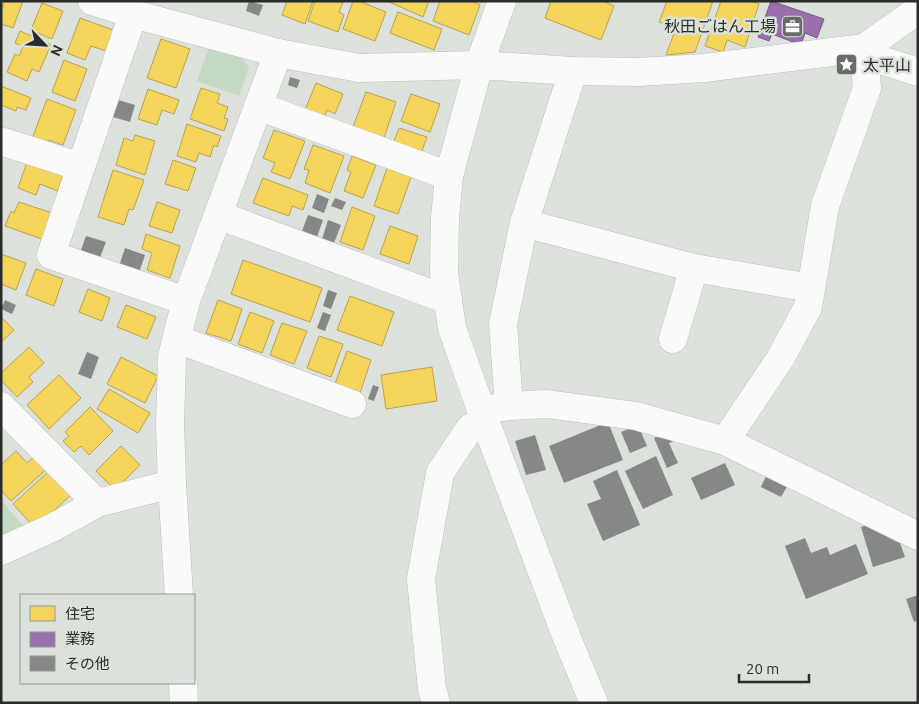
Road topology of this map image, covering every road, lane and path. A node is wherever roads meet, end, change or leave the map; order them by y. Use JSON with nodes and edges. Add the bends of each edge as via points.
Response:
{"nodes":[{"id":1,"x":92,"y":1,"type":"edge"},
{"id":2,"x":502,"y":1,"type":"edge"},
{"id":3,"x":918,"y":10,"type":"edge"},
{"id":4,"x":133,"y":14,"type":"junction"},
{"id":5,"x":864,"y":52,"type":"junction"},
{"id":6,"x":278,"y":53,"type":"junction"},
{"id":7,"x":479,"y":65,"type":"junction"},
{"id":8,"x":573,"y":71,"type":"junction"},
{"id":9,"x":918,"y":72,"type":"edge"},
{"id":10,"x":258,"y":106,"type":"junction"},
{"id":11,"x":4,"y":142,"type":"dead end"},
{"id":12,"x":81,"y":167,"type":"junction"},
{"id":13,"x":449,"y":176,"type":"junction"},
{"id":14,"x":218,"y":215,"type":"junction"},
{"id":15,"x":524,"y":223,"type":"junction"},
{"id":16,"x":694,"y":268,"type":"junction"},
{"id":17,"x":811,"y":288,"type":"junction"},
{"id":18,"x":448,"y":300,"type":"junction"},
{"id":19,"x":186,"y":301,"type":"junction"},
{"id":20,"x":674,"y":338,"type":"dead end"},
{"id":21,"x":176,"y":339,"type":"junction"},
{"id":22,"x":352,"y":404,"type":"dead end"},
{"id":23,"x":1,"y":406,"type":"edge"},
{"id":24,"x":509,"y":406,"type":"junction"},
{"id":25,"x":483,"y":416,"type":"junction"},
{"id":26,"x":725,"y":441,"type":"junction"},
{"id":27,"x":172,"y":484,"type":"junction"},
{"id":28,"x":98,"y":503,"type":"junction"},
{"id":29,"x":918,"y":536,"type":"edge"},
{"id":30,"x":1,"y":552,"type":"edge"},
{"id":31,"x":179,"y":594,"type":"edge"},
{"id":32,"x":183,"y":684,"type":"edge"},
{"id":33,"x":184,"y":703,"type":"edge"},
{"id":34,"x":436,"y":703,"type":"edge"},
{"id":35,"x":594,"y":703,"type":"edge"}],
"edges":[{"from":1,"to":4,"type":"street"},
{"from":2,"to":7,"type":"street"},
{"from":3,"to":5,"type":"street"},
{"from":4,"to":6,"type":"street"},
{"from":4,"to":12,"type":"street"},
{"from":5,"to":8,"type":"street","via":[[704,68],[639,72]]},
{"from":5,"to":9,"type":"street"},
{"from":5,"to":17,"type":"street","via":[[867,88],[825,206]]},
{"from":6,"to":7,"type":"street","via":[[360,68]]},
{"from":6,"to":10,"type":"street"},
{"from":7,"to":8,"type":"street"},
{"from":7,"to":13,"type":"street"},
{"from":8,"to":15,"type":"street"},
{"from":10,"to":13,"type":"street"},
{"from":10,"to":14,"type":"street"},
{"from":11,"to":12,"type":"street"},
{"from":12,"to":19,"type":"street","via":[[51,256]]},
{"from":13,"to":18,"type":"street","via":[[444,273]]},
{"from":14,"to":18,"type":"street"},
{"from":14,"to":19,"type":"street"},
{"from":15,"to":16,"type":"street"},
{"from":15,"to":24,"type":"street","via":[[503,324]]},
{"from":16,"to":17,"type":"street"},
{"from":16,"to":20,"type":"street"},
{"from":17,"to":26,"type":"street","via":[[808,307],[780,359]]},
{"from":18,"to":25,"type":"street","via":[[452,328]]},
{"from":19,"to":21,"type":"street"},
{"from":21,"to":22,"type":"street"},
{"from":21,"to":27,"type":"street","via":[[172,357],[170,424]]},
{"from":23,"to":28,"type":"street"},
{"from":24,"to":25,"type":"street"},
{"from":24,"to":26,"type":"street","via":[[547,404],[636,416]]},
{"from":25,"to":34,"type":"street","via":[[470,428],[440,473],[421,579]]},
{"from":25,"to":35,"type":"street"},
{"from":26,"to":29,"type":"street"},
{"from":27,"to":28,"type":"street"},
{"from":27,"to":31,"type":"street"},
{"from":28,"to":30,"type":"street"},
{"from":32,"to":33,"type":"street"}]}
